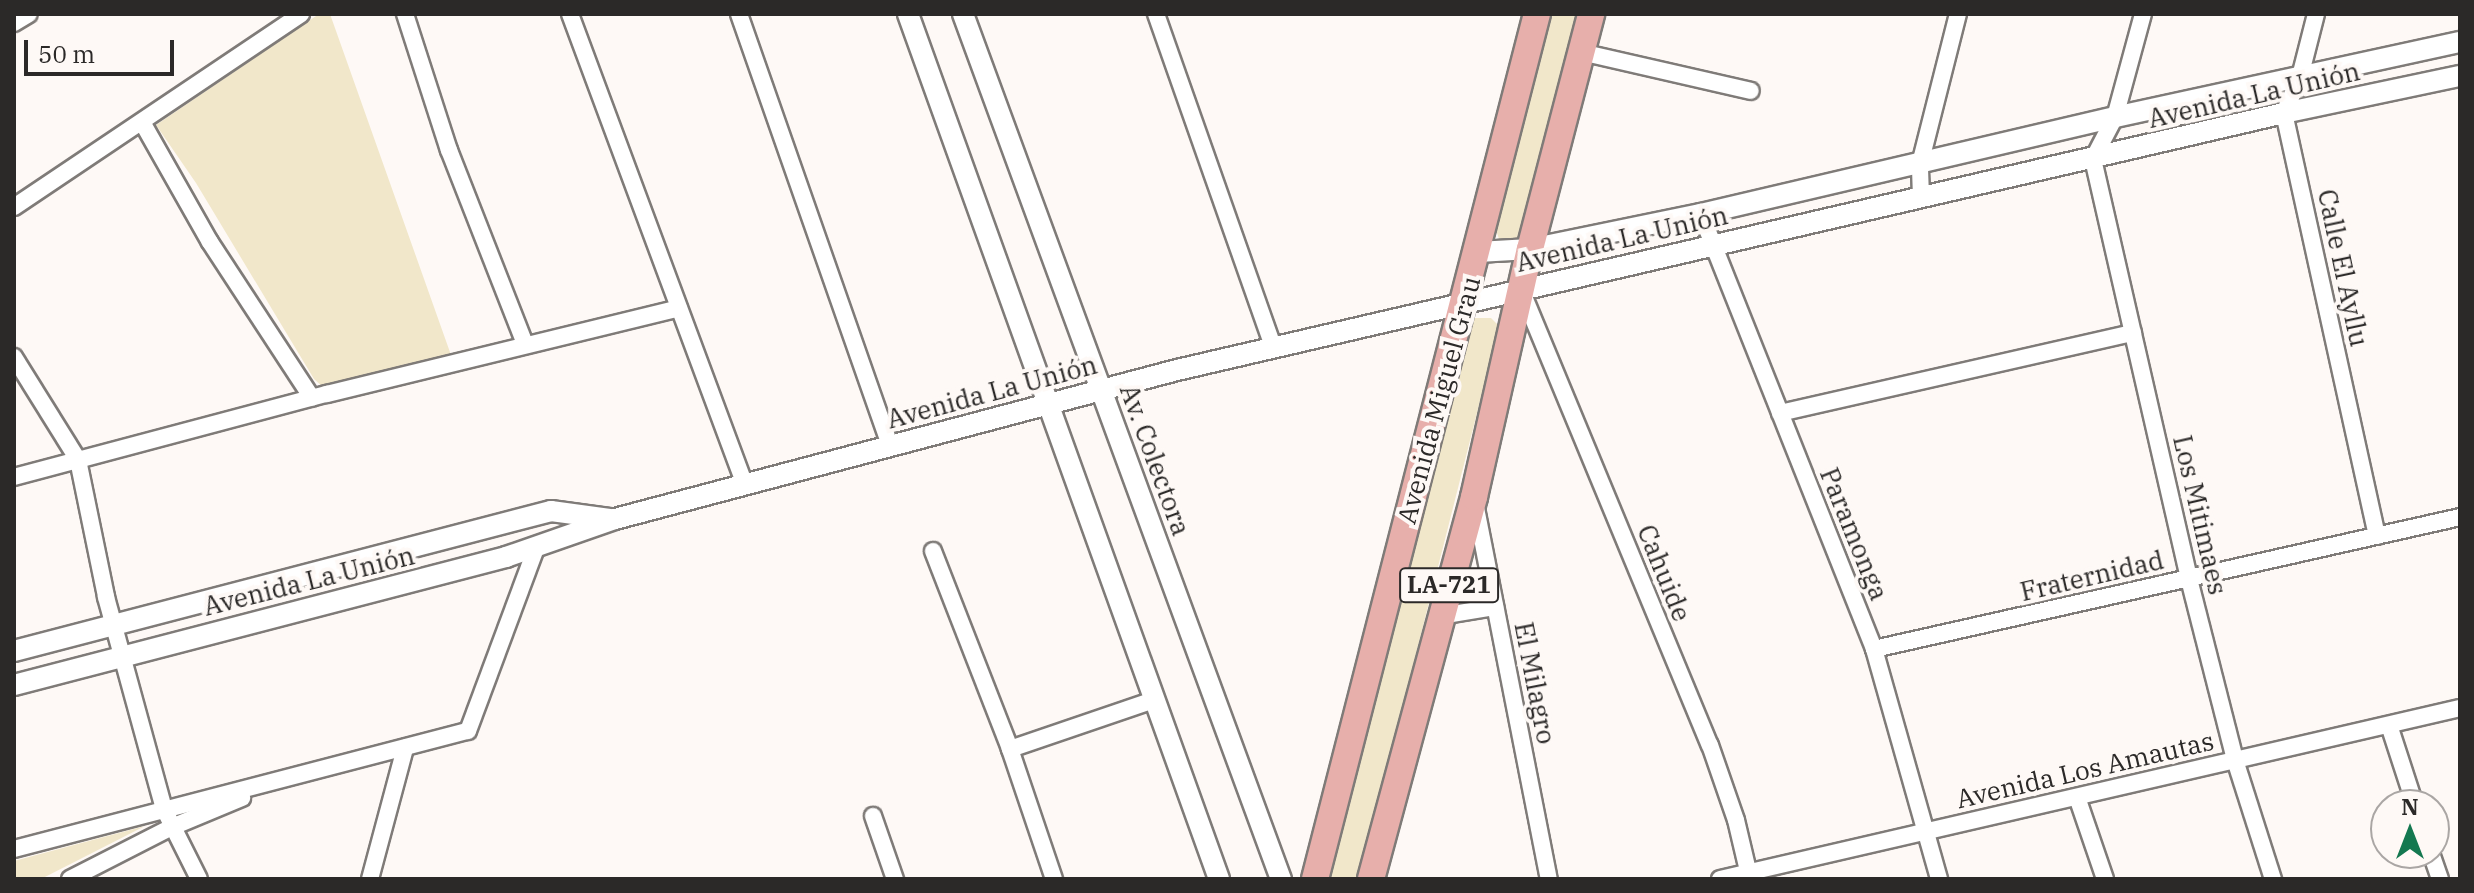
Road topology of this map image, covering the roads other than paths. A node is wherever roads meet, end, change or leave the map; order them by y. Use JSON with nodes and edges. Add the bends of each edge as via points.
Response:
{"nodes":[{"id":1,"x":29,"y":14,"type":"edge"},
{"id":2,"x":301,"y":14,"type":"edge"},
{"id":3,"x":405,"y":14,"type":"edge"},
{"id":4,"x":570,"y":14,"type":"edge"},
{"id":5,"x":739,"y":14,"type":"edge"},
{"id":6,"x":908,"y":14,"type":"edge"},
{"id":7,"x":963,"y":14,"type":"edge"},
{"id":8,"x":1156,"y":14,"type":"edge"},
{"id":9,"x":1537,"y":14,"type":"edge"},
{"id":10,"x":1591,"y":14,"type":"edge"},
{"id":11,"x":1958,"y":14,"type":"edge"},
{"id":12,"x":2143,"y":14,"type":"edge"},
{"id":13,"x":2316,"y":14,"type":"edge"},
{"id":14,"x":14,"y":23,"type":"edge"},
{"id":15,"x":2460,"y":42,"type":"edge"},
{"id":16,"x":1581,"y":52,"type":"junction"},
{"id":17,"x":2460,"y":76,"type":"edge"},
{"id":18,"x":2300,"y":77,"type":"junction"},
{"id":19,"x":1751,"y":91,"type":"dead end"},
{"id":20,"x":2284,"y":113,"type":"junction"},
{"id":21,"x":2115,"y":117,"type":"junction"},
{"id":22,"x":142,"y":122,"type":"junction"},
{"id":23,"x":2093,"y":159,"type":"junction"},
{"id":24,"x":1920,"y":164,"type":"junction"},
{"id":25,"x":1921,"y":197,"type":"junction"},
{"id":26,"x":14,"y":207,"type":"edge"},
{"id":27,"x":1701,"y":214,"type":"junction"},
{"id":28,"x":1714,"y":244,"type":"junction"},
{"id":29,"x":1530,"y":249,"type":"junction"},
{"id":30,"x":1478,"y":252,"type":"junction"},
{"id":31,"x":1521,"y":290,"type":"junction"},
{"id":32,"x":1465,"y":303,"type":"junction"},
{"id":33,"x":679,"y":308,"type":"junction"},
{"id":34,"x":2133,"y":333,"type":"junction"},
{"id":35,"x":525,"y":344,"type":"junction"},
{"id":36,"x":1273,"y":347,"type":"junction"},
{"id":37,"x":14,"y":357,"type":"edge"},
{"id":38,"x":1102,"y":389,"type":"junction"},
{"id":39,"x":312,"y":398,"type":"junction"},
{"id":40,"x":1046,"y":404,"type":"junction"},
{"id":41,"x":1780,"y":413,"type":"junction"},
{"id":42,"x":890,"y":445,"type":"junction"},
{"id":43,"x":78,"y":460,"type":"junction"},
{"id":44,"x":14,"y":477,"type":"edge"},
{"id":45,"x":745,"y":485,"type":"junction"},
{"id":46,"x":1474,"y":497,"type":"junction"},
{"id":47,"x":2460,"y":517,"type":"edge"},
{"id":48,"x":615,"y":519,"type":"junction"},
{"id":49,"x":2377,"y":536,"type":"junction"},
{"id":50,"x":536,"y":548,"type":"junction"},
{"id":51,"x":933,"y":551,"type":"dead end"},
{"id":52,"x":2189,"y":579,"type":"junction"},
{"id":53,"x":1495,"y":607,"type":"junction"},
{"id":54,"x":1440,"y":616,"type":"junction"},
{"id":55,"x":113,"y":626,"type":"junction"},
{"id":56,"x":1874,"y":649,"type":"junction"},
{"id":57,"x":14,"y":651,"type":"edge"},
{"id":58,"x":122,"y":657,"type":"junction"},
{"id":59,"x":14,"y":685,"type":"edge"},
{"id":60,"x":1154,"y":700,"type":"junction"},
{"id":61,"x":2460,"y":708,"type":"edge"},
{"id":62,"x":2389,"y":725,"type":"junction"},
{"id":63,"x":405,"y":748,"type":"junction"},
{"id":64,"x":1010,"y":749,"type":"junction"},
{"id":65,"x":2235,"y":760,"type":"junction"},
{"id":66,"x":292,"y":777,"type":"junction"},
{"id":67,"x":2410,"y":789,"type":"edge"},
{"id":68,"x":2077,"y":797,"type":"junction"},
{"id":69,"x":164,"y":809,"type":"junction"},
{"id":70,"x":873,"y":816,"type":"dead end"},
{"id":71,"x":172,"y":827,"type":"junction"},
{"id":72,"x":1924,"y":832,"type":"junction"},
{"id":73,"x":14,"y":849,"type":"edge"},
{"id":74,"x":1749,"y":876,"type":"edge"},
{"id":75,"x":369,"y":878,"type":"edge"},
{"id":76,"x":70,"y":879,"type":"edge"},
{"id":77,"x":199,"y":879,"type":"edge"},
{"id":78,"x":895,"y":879,"type":"edge"},
{"id":79,"x":1054,"y":879,"type":"edge"},
{"id":80,"x":1219,"y":879,"type":"edge"},
{"id":81,"x":1281,"y":879,"type":"edge"},
{"id":82,"x":1315,"y":879,"type":"edge"},
{"id":83,"x":1371,"y":879,"type":"edge"},
{"id":84,"x":1549,"y":879,"type":"edge"},
{"id":85,"x":1720,"y":879,"type":"edge"},
{"id":86,"x":1939,"y":879,"type":"edge"},
{"id":87,"x":2105,"y":879,"type":"edge"},
{"id":88,"x":2273,"y":879,"type":"edge"}],
"edges":[{"from":1,"to":14,"type":"street"},
{"from":2,"to":22,"type":"street"},
{"from":3,"to":35,"type":"street","via":[[449,150]]},
{"from":4,"to":33,"type":"street"},
{"from":5,"to":42,"type":"street"},
{"from":6,"to":40,"type":"street"},
{"from":7,"to":38,"type":"street","name":"Av. Colectora"},
{"from":8,"to":36,"type":"street"},
{"from":9,"to":30,"type":"main road","name":"Avenida Miguel Grau","number":"LA-721"},
{"from":10,"to":16,"type":"main road","name":"Avenida Miguel Grau","number":"LA-721"},
{"from":11,"to":24,"type":"street"},
{"from":12,"to":21,"type":"street"},
{"from":13,"to":18,"type":"street"},
{"from":15,"to":18,"type":"street","name":"Avenida La Unión"},
{"from":16,"to":19,"type":"street"},
{"from":16,"to":29,"type":"main road","name":"Avenida Miguel Grau","number":"LA-721"},
{"from":17,"to":20,"type":"street","name":"Avenida La Unión"},
{"from":18,"to":20,"type":"street"},
{"from":18,"to":21,"type":"street","name":"Avenida La Unión"},
{"from":20,"to":23,"type":"street","name":"Avenida La Unión"},
{"from":20,"to":49,"type":"street","name":"Calle El Ayllu"},
{"from":21,"to":23,"type":"street"},
{"from":21,"to":24,"type":"street","name":"Avenida La Unión"},
{"from":22,"to":26,"type":"street"},
{"from":22,"to":39,"type":"street","via":[[210,242]]},
{"from":23,"to":25,"type":"street","name":"Avenida La Unión"},
{"from":23,"to":34,"type":"street","name":"Los Mitimaes"},
{"from":24,"to":25,"type":"street"},
{"from":24,"to":27,"type":"street","name":"Avenida La Unión"},
{"from":25,"to":28,"type":"street","name":"Avenida La Unión"},
{"from":27,"to":28,"type":"street","name":"Paramonga"},
{"from":27,"to":29,"type":"street","name":"Avenida La Unión"},
{"from":28,"to":31,"type":"street","name":"Avenida La Unión"},
{"from":28,"to":41,"type":"street","name":"Paramonga"},
{"from":29,"to":30,"type":"street","name":"Avenida La Unión"},
{"from":29,"to":31,"type":"main road","name":"Avenida Miguel Grau","number":"LA-721"},
{"from":30,"to":32,"type":"main road","name":"Avenida Miguel Grau","number":"LA-721"},
{"from":31,"to":32,"type":"street","name":"Avenida La Unión"},
{"from":31,"to":46,"type":"main road","name":"Avenida Miguel Grau","number":"LA-721"},
{"from":31,"to":74,"type":"street","name":"Cahuide","via":[[1710,745]]},
{"from":32,"to":36,"type":"street","name":"Avenida La Unión"},
{"from":32,"to":82,"type":"main road","name":"Avenida Miguel Grau","number":"LA-721"},
{"from":33,"to":35,"type":"street"},
{"from":33,"to":45,"type":"street"},
{"from":34,"to":41,"type":"street"},
{"from":34,"to":52,"type":"street","name":"Los Mitimaes"},
{"from":35,"to":39,"type":"street"},
{"from":36,"to":38,"type":"street","name":"Avenida La Unión"},
{"from":37,"to":43,"type":"street"},
{"from":38,"to":40,"type":"street","name":"Avenida La Unión"},
{"from":38,"to":81,"type":"street","name":"Av. Colectora"},
{"from":39,"to":43,"type":"street"},
{"from":40,"to":42,"type":"street","name":"Avenida La Unión"},
{"from":40,"to":60,"type":"street"},
{"from":41,"to":56,"type":"street","name":"Paramonga"},
{"from":42,"to":45,"type":"street","name":"Avenida La Unión"},
{"from":43,"to":44,"type":"street"},
{"from":43,"to":55,"type":"street"},
{"from":45,"to":48,"type":"street","name":"Avenida La Unión"},
{"from":46,"to":53,"type":"street","name":"El Milagro"},
{"from":46,"to":54,"type":"main road","name":"Avenida Miguel Grau","number":"LA-721"},
{"from":47,"to":49,"type":"street","name":"Fraternidad"},
{"from":48,"to":50,"type":"street","name":"Avenida La Unión"},
{"from":48,"to":55,"type":"street","name":"Avenida La Unión","via":[[551,511]]},
{"from":49,"to":52,"type":"street","name":"Fraternidad"},
{"from":50,"to":58,"type":"street","name":"Avenida La Unión"},
{"from":50,"to":63,"type":"street","via":[[468,731]]},
{"from":51,"to":64,"type":"street"},
{"from":52,"to":56,"type":"street","name":"Fraternidad"},
{"from":52,"to":65,"type":"street","name":"Los Mitimaes"},
{"from":53,"to":54,"type":"street"},
{"from":53,"to":84,"type":"street","name":"El Milagro"},
{"from":54,"to":83,"type":"main road","name":"Avenida Miguel Grau","number":"LA-721"},
{"from":55,"to":57,"type":"street","name":"Avenida La Unión"},
{"from":55,"to":58,"type":"street"},
{"from":56,"to":72,"type":"street","name":"Paramonga"},
{"from":58,"to":59,"type":"street","name":"Avenida La Unión"},
{"from":58,"to":69,"type":"street"},
{"from":60,"to":64,"type":"street"},
{"from":60,"to":80,"type":"street"},
{"from":61,"to":62,"type":"street","name":"Avenida Los Amautas"},
{"from":62,"to":65,"type":"street","name":"Avenida Los Amautas"},
{"from":62,"to":67,"type":"street"},
{"from":63,"to":66,"type":"street"},
{"from":63,"to":75,"type":"street"},
{"from":64,"to":79,"type":"street"},
{"from":65,"to":68,"type":"street","name":"Avenida Los Amautas"},
{"from":65,"to":88,"type":"street","name":"Los Mitimaes"},
{"from":66,"to":69,"type":"street"},
{"from":66,"to":71,"type":"street"},
{"from":68,"to":72,"type":"street","name":"Avenida Los Amautas"},
{"from":68,"to":87,"type":"street"},
{"from":69,"to":71,"type":"street"},
{"from":69,"to":73,"type":"street"},
{"from":70,"to":78,"type":"street"},
{"from":71,"to":76,"type":"street"},
{"from":71,"to":77,"type":"street"},
{"from":72,"to":74,"type":"street","name":"Avenida Los Amautas"},
{"from":72,"to":86,"type":"street","name":"Paramonga"},
{"from":74,"to":85,"type":"street","name":"Avenida Los Amautas"}]}
